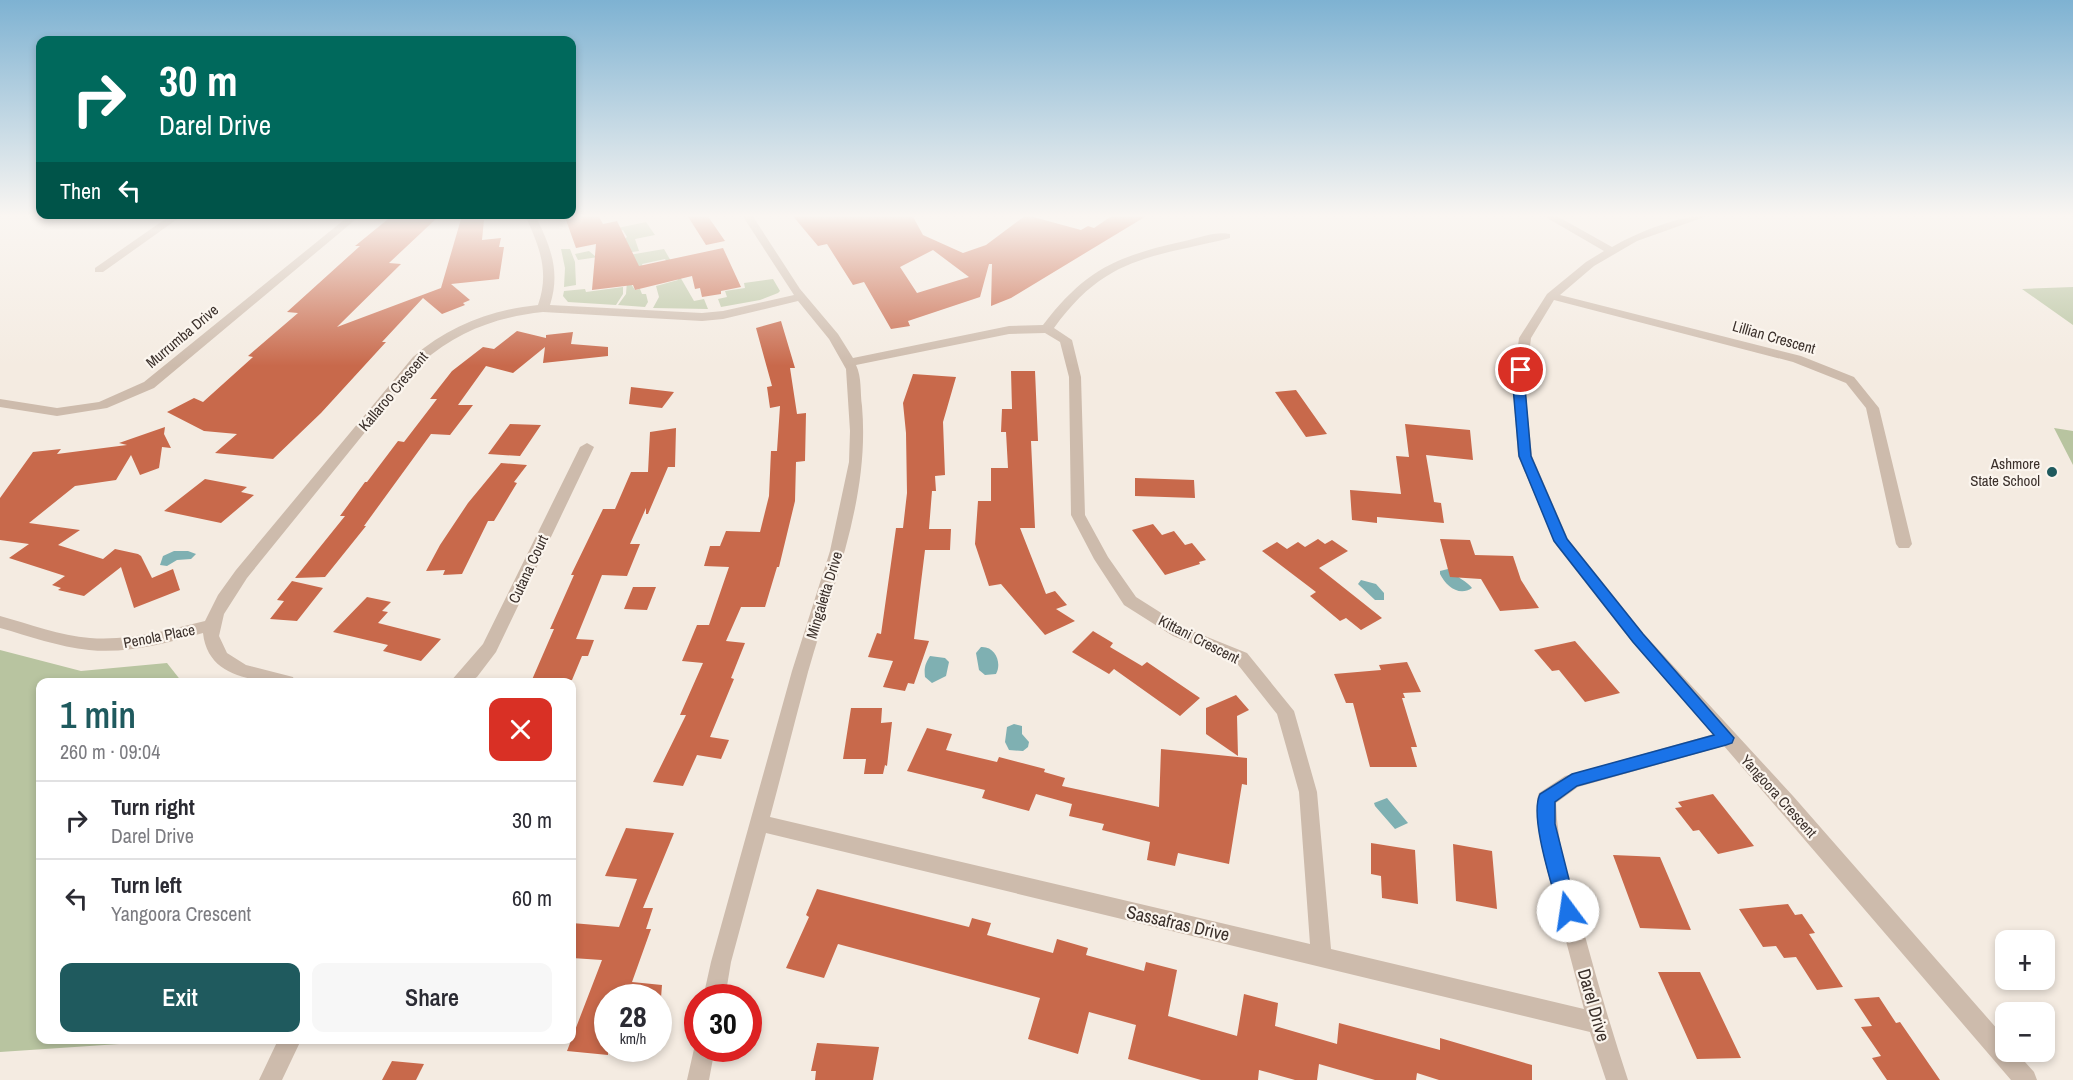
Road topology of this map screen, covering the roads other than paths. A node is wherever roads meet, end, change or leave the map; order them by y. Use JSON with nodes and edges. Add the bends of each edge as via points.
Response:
{"nodes":[{"id":1,"x":106,"y":265,"type":"edge"},
{"id":2,"x":295,"y":265,"type":"edge"},
{"id":3,"x":548,"y":265,"type":"edge"},
{"id":4,"x":779,"y":265,"type":"edge"},
{"id":5,"x":1121,"y":265,"type":"edge"},
{"id":6,"x":1588,"y":265,"type":"edge"},
{"id":7,"x":99,"y":270,"type":"dead end"},
{"id":8,"x":1551,"y":296,"type":"junction"},
{"id":9,"x":802,"y":297,"type":"junction"},
{"id":10,"x":543,"y":308,"type":"junction"},
{"id":11,"x":1047,"y":329,"type":"junction"},
{"id":12,"x":849,"y":363,"type":"junction"},
{"id":13,"x":0,"y":403,"type":"edge"},
{"id":14,"x":587,"y":447,"type":"dead end"},
{"id":15,"x":1904,"y":544,"type":"dead end"},
{"id":16,"x":0,"y":622,"type":"edge"},
{"id":17,"x":212,"y":625,"type":"junction"},
{"id":18,"x":273,"y":678,"type":"edge"},
{"id":19,"x":463,"y":678,"type":"edge"},
{"id":20,"x":1726,"y":738,"type":"junction"},
{"id":21,"x":759,"y":823,"type":"junction"},
{"id":22,"x":1321,"y":957,"type":"junction"},
{"id":23,"x":717,"y":984,"type":"edge"},
{"id":24,"x":1597,"y":1023,"type":"junction"},
{"id":25,"x":288,"y":1044,"type":"edge"},
{"id":26,"x":701,"y":1062,"type":"edge"},
{"id":27,"x":270,"y":1080,"type":"edge"},
{"id":28,"x":698,"y":1080,"type":"edge"},
{"id":29,"x":1617,"y":1080,"type":"edge"},
{"id":30,"x":2026,"y":1080,"type":"edge"}],
"edges":[{"from":1,"to":7,"type":"street"},
{"from":2,"to":13,"type":"street","name":"Murrumba Drive","via":[[149,385],[102,405],[57,412]]},
{"from":3,"to":10,"type":"street"},
{"from":4,"to":9,"type":"street","name":"Mingaletta Drive"},
{"from":5,"to":11,"type":"street","via":[[1097,276],[1077,293]]},
{"from":6,"to":8,"type":"street","name":"Yangoora Crescent"},
{"from":8,"to":15,"type":"street","name":"Lillian Crescent","via":[[1797,359],[1850,380],[1872,408]]},
{"from":8,"to":20,"type":"street","name":"Yangoora Crescent","via":[[1525,338],[1519,387],[1525,456],[1561,541],[1638,638]]},
{"from":9,"to":10,"type":"street","name":"Kallaroo Crescent","via":[[702,317]]},
{"from":9,"to":12,"type":"street","name":"Mingaletta Drive"},
{"from":10,"to":17,"type":"street","name":"Kallaroo Crescent","via":[[477,321],[433,345],[417,360],[227,595]]},
{"from":11,"to":12,"type":"street","via":[[1009,330]]},
{"from":11,"to":22,"type":"street","name":"Kittani Crescent","via":[[1066,340],[1075,377],[1078,515],[1102,559],[1130,601],[1179,632],[1241,657],[1285,711],[1308,792]]},
{"from":12,"to":21,"type":"street","name":"Mingaletta Drive","via":[[857,431],[849,505]]},
{"from":14,"to":19,"type":"street","name":"Cutana Court","via":[[490,648]]},
{"from":16,"to":17,"type":"street","name":"Penola Place","via":[[87,644],[112,645]]},
{"from":17,"to":18,"type":"street","via":[[215,649],[228,665]]},
{"from":20,"to":24,"type":"street","name":"Darel Drive","via":[[1572,781],[1546,799],[1546,824]]},
{"from":20,"to":30,"type":"street","name":"Yangoora Crescent"},
{"from":21,"to":22,"type":"street","name":"Sassafras Drive"},
{"from":21,"to":23,"type":"street","name":"Mingaletta Drive"},
{"from":22,"to":24,"type":"street","name":"Sassafras Drive"},
{"from":24,"to":29,"type":"street","name":"Darel Drive"},
{"from":25,"to":27,"type":"street"},
{"from":26,"to":28,"type":"street"}]}
